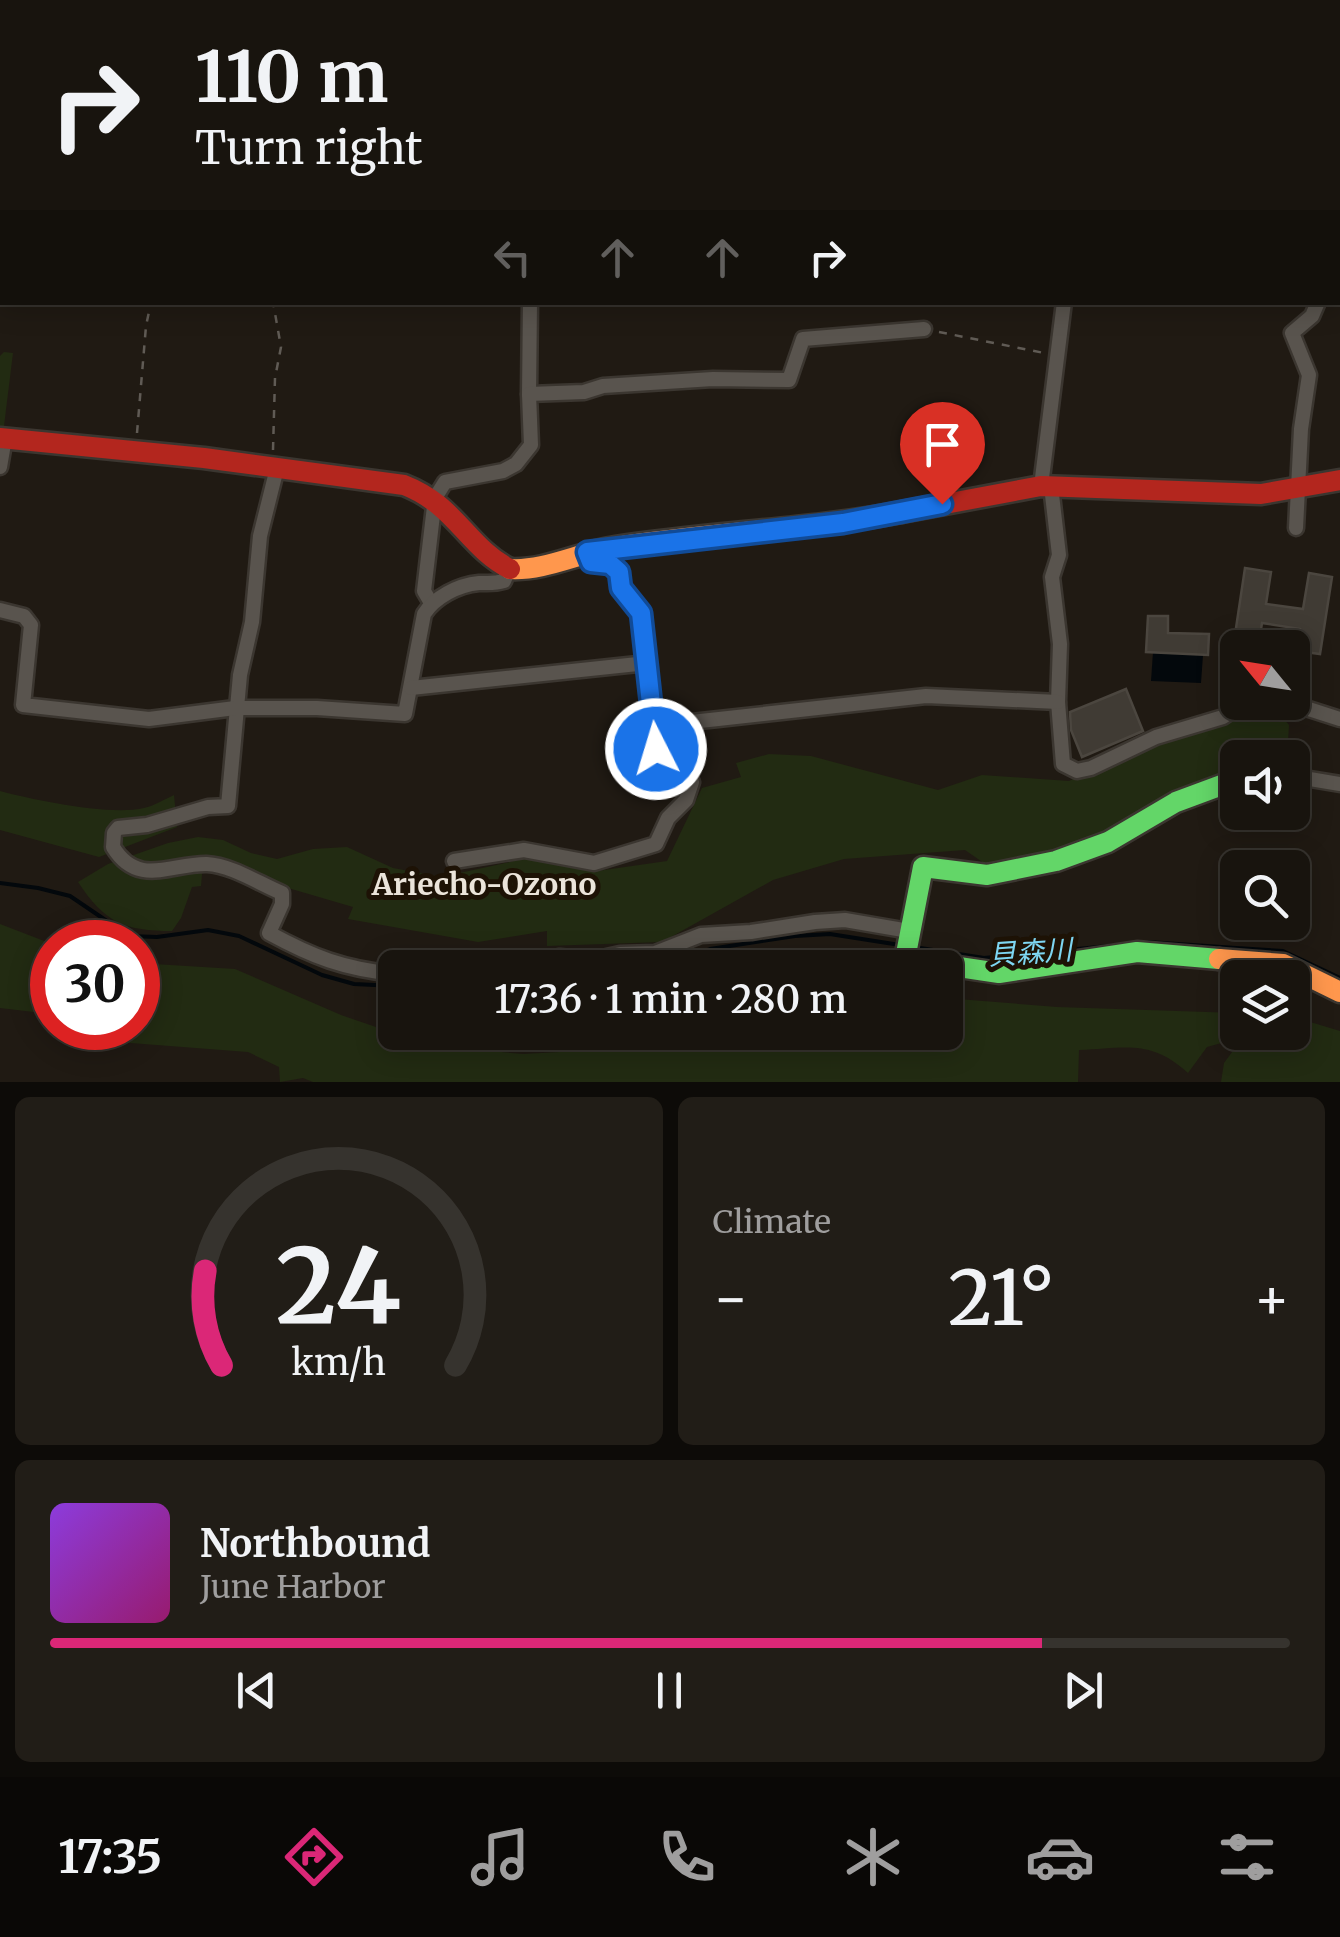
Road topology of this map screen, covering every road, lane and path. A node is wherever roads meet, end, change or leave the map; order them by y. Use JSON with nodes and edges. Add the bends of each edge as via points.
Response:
{"nodes":[{"id":1,"x":150,"y":305,"type":"edge"},
{"id":2,"x":274,"y":305,"type":"edge"},
{"id":3,"x":530,"y":305,"type":"edge"},
{"id":4,"x":1064,"y":305,"type":"edge"},
{"id":5,"x":1317,"y":305,"type":"edge"},
{"id":6,"x":924,"y":329,"type":"joint"},
{"id":7,"x":1056,"y":354,"type":"junction"},
{"id":8,"x":529,"y":394,"type":"junction"},
{"id":9,"x":2,"y":438,"type":"edge"},
{"id":10,"x":135,"y":450,"type":"junction"},
{"id":11,"x":0,"y":467,"type":"edge"},
{"id":12,"x":274,"y":467,"type":"junction"},
{"id":13,"x":1340,"y":480,"type":"edge"},
{"id":14,"x":1046,"y":486,"type":"junction"},
{"id":15,"x":1298,"y":489,"type":"junction"},
{"id":16,"x":435,"y":498,"type":"junction"},
{"id":17,"x":1296,"y":528,"type":"dead end"},
{"id":18,"x":587,"y":552,"type":"junction"},
{"id":19,"x":509,"y":569,"type":"junction"},
{"id":20,"x":431,"y":604,"type":"junction"},
{"id":21,"x":0,"y":610,"type":"edge"},
{"id":22,"x":647,"y":664,"type":"junction"},
{"id":23,"x":411,"y":688,"type":"junction"},
{"id":24,"x":1058,"y":702,"type":"junction"},
{"id":25,"x":235,"y":708,"type":"junction"},
{"id":26,"x":1310,"y":709,"type":"edge"},
{"id":27,"x":1220,"y":717,"type":"edge"},
{"id":28,"x":1340,"y":719,"type":"edge"},
{"id":29,"x":654,"y":726,"type":"junction"},
{"id":30,"x":1310,"y":779,"type":"edge"},
{"id":31,"x":1340,"y":784,"type":"edge"},
{"id":32,"x":1220,"y":786,"type":"edge"},
{"id":33,"x":454,"y":860,"type":"dead end"},
{"id":34,"x":907,"y":940,"type":"junction"},
{"id":35,"x":663,"y":950,"type":"edge"},
{"id":36,"x":378,"y":972,"type":"edge"},
{"id":37,"x":1340,"y":992,"type":"edge"}],
"edges":[{"from":1,"to":10,"type":"path"},
{"from":2,"to":12,"type":"path","via":[[281,347]]},
{"from":3,"to":8,"type":"street"},
{"from":4,"to":7,"type":"street"},
{"from":5,"to":15,"type":"street","via":[[1292,333],[1309,375]]},
{"from":6,"to":7,"type":"path"},
{"from":6,"to":8,"type":"street","via":[[803,340],[789,380]]},
{"from":7,"to":14,"type":"street"},
{"from":8,"to":16,"type":"street","via":[[531,445],[516,464],[445,482]]},
{"from":9,"to":10,"type":"street"},
{"from":9,"to":11,"type":"street"},
{"from":10,"to":12,"type":"street"},
{"from":12,"to":16,"type":"street","via":[[404,485]]},
{"from":12,"to":25,"type":"street"},
{"from":13,"to":15,"type":"street"},
{"from":14,"to":15,"type":"street","via":[[1261,494]]},
{"from":14,"to":18,"type":"street","via":[[843,523]]},
{"from":14,"to":24,"type":"street","via":[[1059,555],[1052,577]]},
{"from":15,"to":17,"type":"street"},
{"from":16,"to":19,"type":"street"},
{"from":16,"to":20,"type":"street","via":[[424,591]]},
{"from":18,"to":19,"type":"street"},
{"from":18,"to":22,"type":"street","via":[[591,562],[619,572],[621,588],[641,613]]},
{"from":19,"to":20,"type":"street","via":[[504,580],[476,583]]},
{"from":20,"to":23,"type":"street"},
{"from":21,"to":25,"type":"street","via":[[24,616],[31,625],[23,704],[149,720]]},
{"from":22,"to":23,"type":"street"},
{"from":22,"to":29,"type":"street"},
{"from":23,"to":25,"type":"street","via":[[405,714]]},
{"from":24,"to":27,"type":"street","via":[[1063,764],[1077,771]]},
{"from":24,"to":29,"type":"street","via":[[926,696]]},
{"from":25,"to":36,"type":"street","via":[[228,806],[118,828],[113,847],[141,869],[208,864],[282,893],[269,933],[318,959]]},
{"from":26,"to":28,"type":"street"},
{"from":29,"to":33,"type":"street","via":[[656,749],[692,782],[656,844],[594,864],[524,850]]},
{"from":30,"to":31,"type":"street"},
{"from":32,"to":34,"type":"street","via":[[1056,861],[986,875],[922,866]]},
{"from":34,"to":35,"type":"street","via":[[845,920],[701,935]]},
{"from":34,"to":37,"type":"street","via":[[905,958],[999,972],[1137,952],[1283,964]]}]}
